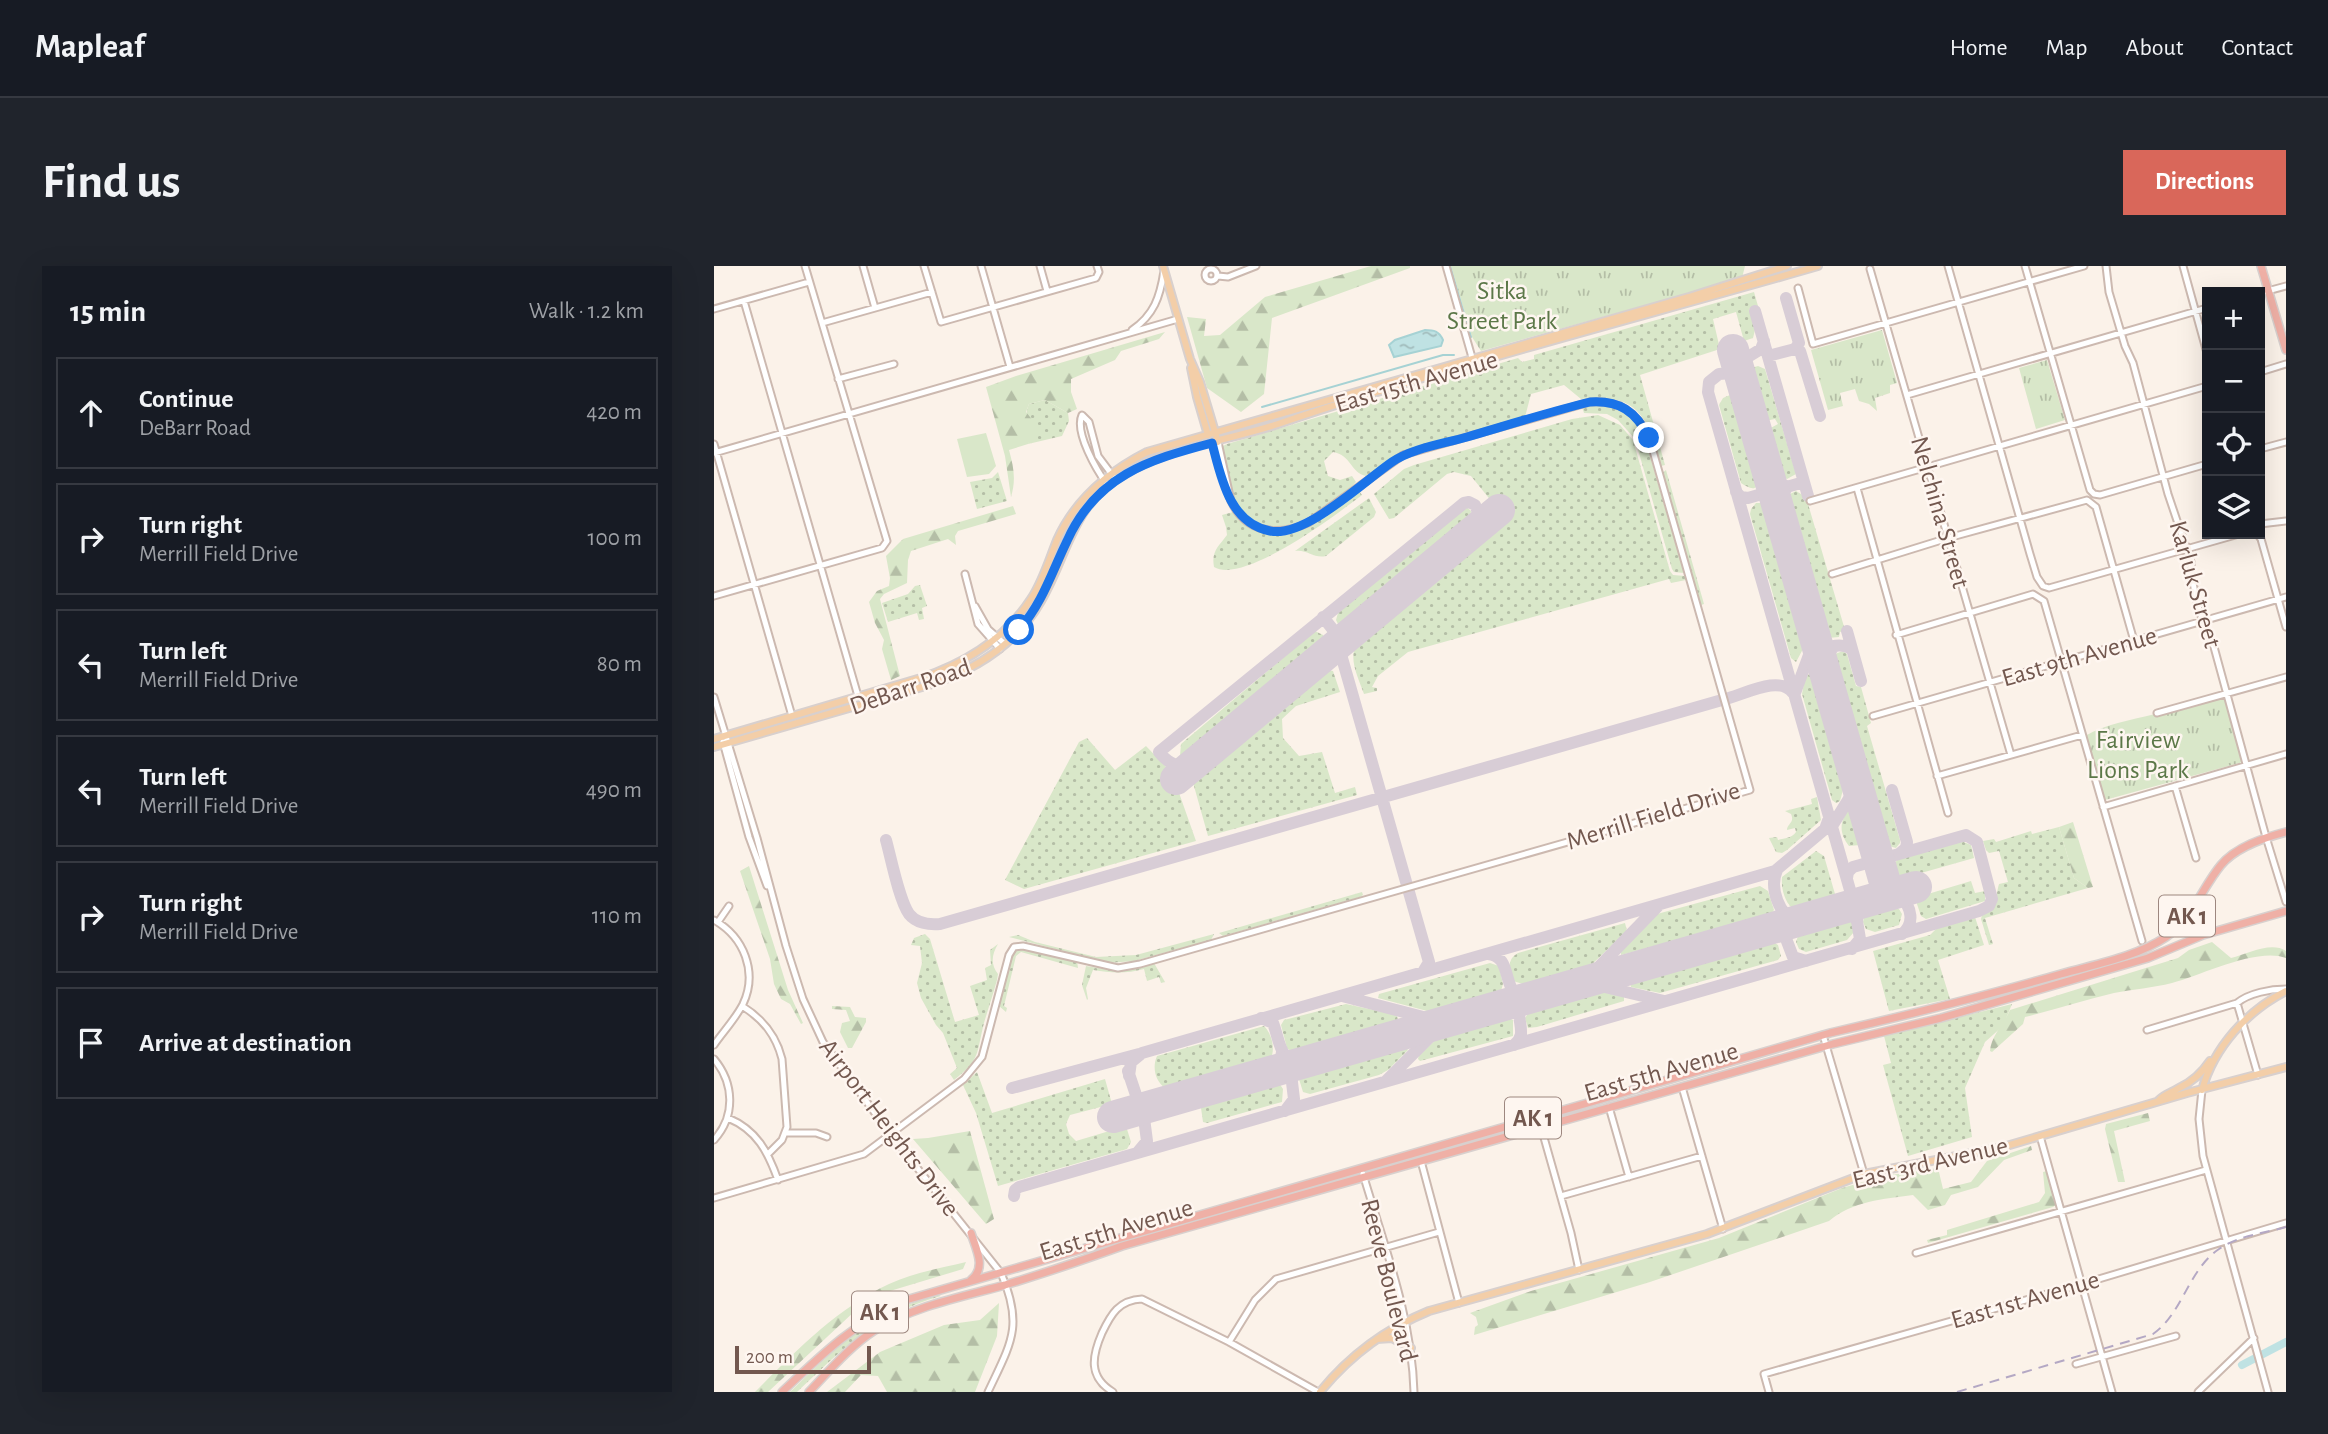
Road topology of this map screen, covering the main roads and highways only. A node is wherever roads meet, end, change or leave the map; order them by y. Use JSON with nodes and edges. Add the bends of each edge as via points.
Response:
{"nodes":[{"id":1,"x":1787,"y":266,"type":"edge"},
{"id":2,"x":1818,"y":266,"type":"edge"},
{"id":3,"x":2261,"y":266,"type":"edge"},
{"id":4,"x":1164,"y":268,"type":"edge"},
{"id":5,"x":2286,"y":350,"type":"edge"},
{"id":6,"x":1473,"y":361,"type":"junction"},
{"id":7,"x":1211,"y":432,"type":"junction"},
{"id":8,"x":1215,"y":443,"type":"junction"},
{"id":9,"x":1113,"y":477,"type":"junction"},
{"id":10,"x":1106,"y":483,"type":"junction"},
{"id":11,"x":714,"y":739,"type":"edge"},
{"id":12,"x":714,"y":747,"type":"edge"},
{"id":13,"x":2286,"y":832,"type":"edge"},
{"id":14,"x":2286,"y":911,"type":"edge"},
{"id":15,"x":2286,"y":990,"type":"edge"},
{"id":16,"x":2242,"y":1022,"type":"junction"},
{"id":17,"x":2286,"y":1067,"type":"edge"},
{"id":18,"x":2202,"y":1090,"type":"junction"},
{"id":19,"x":2158,"y":1102,"type":"junction"},
{"id":20,"x":971,"y":1233,"type":"road end"},
{"id":21,"x":969,"y":1282,"type":"junction"},
{"id":22,"x":1375,"y":1339,"type":"junction"},
{"id":23,"x":1411,"y":1348,"type":"road end"},
{"id":24,"x":782,"y":1392,"type":"edge"},
{"id":25,"x":808,"y":1392,"type":"edge"},
{"id":26,"x":1319,"y":1392,"type":"edge"}],
"edges":[{"from":1,"to":6,"type":"main road","name":"East 15th Avenue"},
{"from":2,"to":6,"type":"main road","name":"East 15th Avenue"},
{"from":3,"to":5,"type":"highway"},
{"from":4,"to":7,"type":"main road"},
{"from":6,"to":7,"type":"main road","name":"East 15th Avenue"},
{"from":6,"to":8,"type":"main road","name":"East 15th Avenue"},
{"from":7,"to":8,"type":"main road"},
{"from":7,"to":9,"type":"main road","name":"DeBarr Road","via":[[1147,452]]},
{"from":8,"to":9,"type":"main road","name":"DeBarr Road","via":[[1149,461]]},
{"from":9,"to":10,"type":"main road","name":"DeBarr Road"},
{"from":10,"to":11,"type":"main road","name":"DeBarr Road","via":[[1080,503],[1034,596],[1013,624],[973,655],[946,670]]},
{"from":10,"to":12,"type":"main road","name":"DeBarr Road","via":[[1077,521],[1035,611],[978,665],[945,680]]},
{"from":13,"to":21,"type":"highway","name":"East 5th Avenue","number":"AK 1","via":[[2245,847],[2222,864],[2182,923],[2132,954],[1952,1005],[1823,1035]]},
{"from":14,"to":25,"type":"highway","name":"East 5th Avenue","number":"AK 1","via":[[2203,935],[2137,962],[1609,1107],[1122,1246],[921,1309],[872,1332]]},
{"from":15,"to":16,"type":"main road"},
{"from":16,"to":18,"type":"main road","via":[[2209,1071]]},
{"from":16,"to":19,"type":"main road","via":[[2200,1075]]},
{"from":17,"to":18,"type":"main road","name":"East 3rd Avenue"},
{"from":18,"to":19,"type":"main road","name":"East 3rd Avenue"},
{"from":19,"to":22,"type":"main road","name":"East 3rd Avenue","via":[[1980,1152],[1864,1174],[1723,1228],[1459,1303],[1406,1321]]},
{"from":20,"to":21,"type":"highway","via":[[980,1264],[978,1274]]},
{"from":21,"to":24,"type":"highway","number":"AK 1","via":[[906,1300],[862,1322]]},
{"from":22,"to":23,"type":"main road","via":[[1392,1338]]},
{"from":22,"to":26,"type":"main road","name":"East 3rd Avenue"}]}
